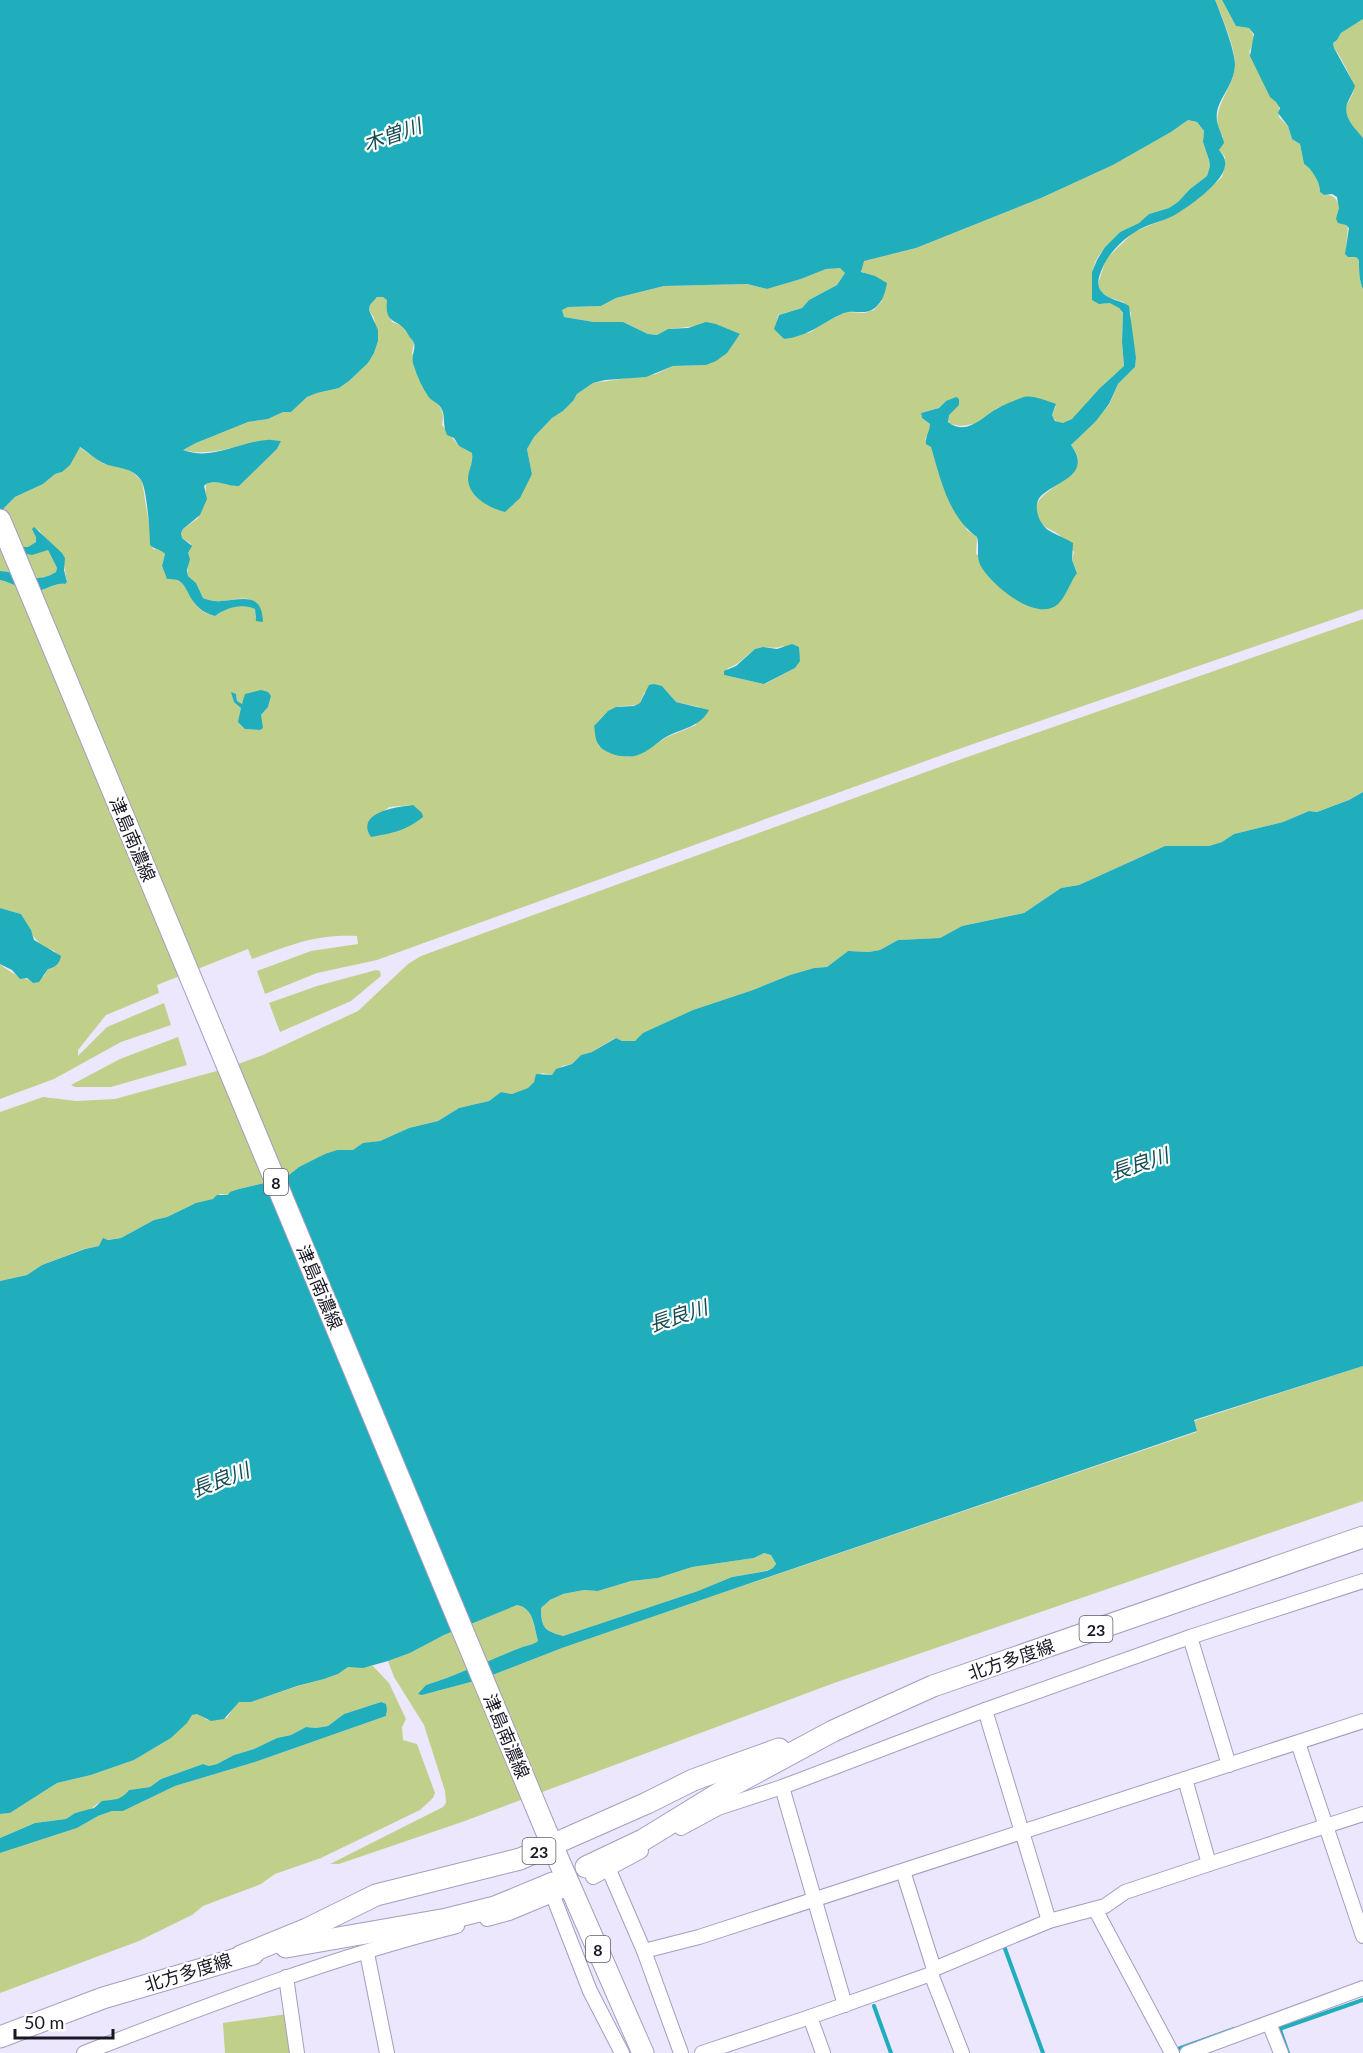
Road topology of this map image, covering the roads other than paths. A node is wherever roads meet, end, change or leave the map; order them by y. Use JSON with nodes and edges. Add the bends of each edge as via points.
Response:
{"nodes":[{"id":1,"x":0,"y":520,"type":"edge"},
{"id":2,"x":1363,"y":1537,"type":"edge"},
{"id":3,"x":1363,"y":1581,"type":"edge"},
{"id":4,"x":1190,"y":1637,"type":"junction"},
{"id":5,"x":985,"y":1710,"type":"junction"},
{"id":6,"x":1363,"y":1721,"type":"edge"},
{"id":7,"x":833,"y":1731,"type":"junction"},
{"id":8,"x":1298,"y":1743,"type":"junction"},
{"id":9,"x":1229,"y":1765,"type":"junction"},
{"id":10,"x":1185,"y":1779,"type":"junction"},
{"id":11,"x":782,"y":1787,"type":"junction"},
{"id":12,"x":1363,"y":1815,"type":"edge"},
{"id":13,"x":1325,"y":1827,"type":"junction"},
{"id":14,"x":1022,"y":1832,"type":"junction"},
{"id":15,"x":552,"y":1845,"type":"junction"},
{"id":16,"x":1209,"y":1864,"type":"junction"},
{"id":17,"x":609,"y":1870,"type":"junction"},
{"id":18,"x":903,"y":1871,"type":"junction"},
{"id":19,"x":590,"y":1872,"type":"joint"},
{"id":20,"x":558,"y":1889,"type":"junction"},
{"id":21,"x":815,"y":1899,"type":"junction"},
{"id":22,"x":1095,"y":1909,"type":"junction"},
{"id":23,"x":1049,"y":1921,"type":"junction"},
{"id":24,"x":1362,"y":1926,"type":"edge"},
{"id":25,"x":644,"y":1951,"type":"junction"},
{"id":26,"x":367,"y":1953,"type":"junction"},
{"id":27,"x":241,"y":1956,"type":"junction"},
{"id":28,"x":933,"y":1972,"type":"junction"},
{"id":29,"x":286,"y":1977,"type":"junction"},
{"id":30,"x":1363,"y":1988,"type":"edge"},
{"id":31,"x":845,"y":2005,"type":"junction"},
{"id":32,"x":810,"y":2018,"type":"junction"},
{"id":33,"x":1269,"y":2023,"type":"junction"},
{"id":34,"x":0,"y":2037,"type":"edge"},
{"id":35,"x":84,"y":2053,"type":"edge"},
{"id":36,"x":297,"y":2053,"type":"edge"},
{"id":37,"x":387,"y":2053,"type":"edge"},
{"id":38,"x":622,"y":2053,"type":"edge"},
{"id":39,"x":643,"y":2053,"type":"edge"},
{"id":40,"x":681,"y":2053,"type":"edge"},
{"id":41,"x":702,"y":2053,"type":"edge"},
{"id":42,"x":823,"y":2053,"type":"edge"},
{"id":43,"x":962,"y":2053,"type":"edge"},
{"id":44,"x":1172,"y":2053,"type":"edge"},
{"id":45,"x":1187,"y":2053,"type":"edge"},
{"id":46,"x":1281,"y":2053,"type":"edge"}],
"edges":[{"from":1,"to":15,"type":"main road","name":"津島南濃線","number":"8"},
{"from":2,"to":7,"type":"main road","name":"北方多度線","number":"23","via":[[933,1686]]},
{"from":3,"to":4,"type":"street"},
{"from":4,"to":5,"type":"street"},
{"from":4,"to":9,"type":"street"},
{"from":5,"to":11,"type":"street"},
{"from":5,"to":14,"type":"street"},
{"from":6,"to":8,"type":"street"},
{"from":7,"to":15,"type":"main road","number":"23","via":[[693,1780]]},
{"from":7,"to":19,"type":"main road","via":[[731,1786]]},
{"from":8,"to":9,"type":"street"},
{"from":8,"to":13,"type":"street"},
{"from":9,"to":10,"type":"street"},
{"from":10,"to":14,"type":"street"},
{"from":10,"to":16,"type":"street"},
{"from":11,"to":17,"type":"street","via":[[718,1808]]},
{"from":11,"to":21,"type":"street"},
{"from":12,"to":13,"type":"street"},
{"from":13,"to":16,"type":"street"},
{"from":13,"to":24,"type":"street"},
{"from":14,"to":18,"type":"street"},
{"from":14,"to":23,"type":"street"},
{"from":15,"to":27,"type":"main road","number":"23","via":[[520,1859],[376,1895]]},
{"from":15,"to":39,"type":"main road","name":"津島南濃線","number":"8"},
{"from":16,"to":22,"type":"street","via":[[1125,1892]]},
{"from":17,"to":19,"type":"street"},
{"from":17,"to":25,"type":"street"},
{"from":18,"to":21,"type":"street"},
{"from":18,"to":28,"type":"street"},
{"from":20,"to":26,"type":"street","via":[[509,1913]]},
{"from":20,"to":27,"type":"main road","via":[[447,1919]]},
{"from":20,"to":38,"type":"street","via":[[590,1991]]},
{"from":21,"to":25,"type":"street"},
{"from":21,"to":31,"type":"street"},
{"from":22,"to":23,"type":"street"},
{"from":22,"to":44,"type":"street"},
{"from":23,"to":28,"type":"street"},
{"from":25,"to":40,"type":"street"},
{"from":26,"to":29,"type":"street"},
{"from":26,"to":37,"type":"street"},
{"from":27,"to":34,"type":"main road","name":"北方多度線","number":"23","via":[[103,1998]]},
{"from":28,"to":31,"type":"street"},
{"from":28,"to":43,"type":"street"},
{"from":29,"to":35,"type":"street"},
{"from":29,"to":36,"type":"street"},
{"from":30,"to":33,"type":"street"},
{"from":31,"to":32,"type":"street"},
{"from":32,"to":41,"type":"street"},
{"from":32,"to":42,"type":"street"},
{"from":33,"to":45,"type":"street"},
{"from":33,"to":46,"type":"street"}]}
